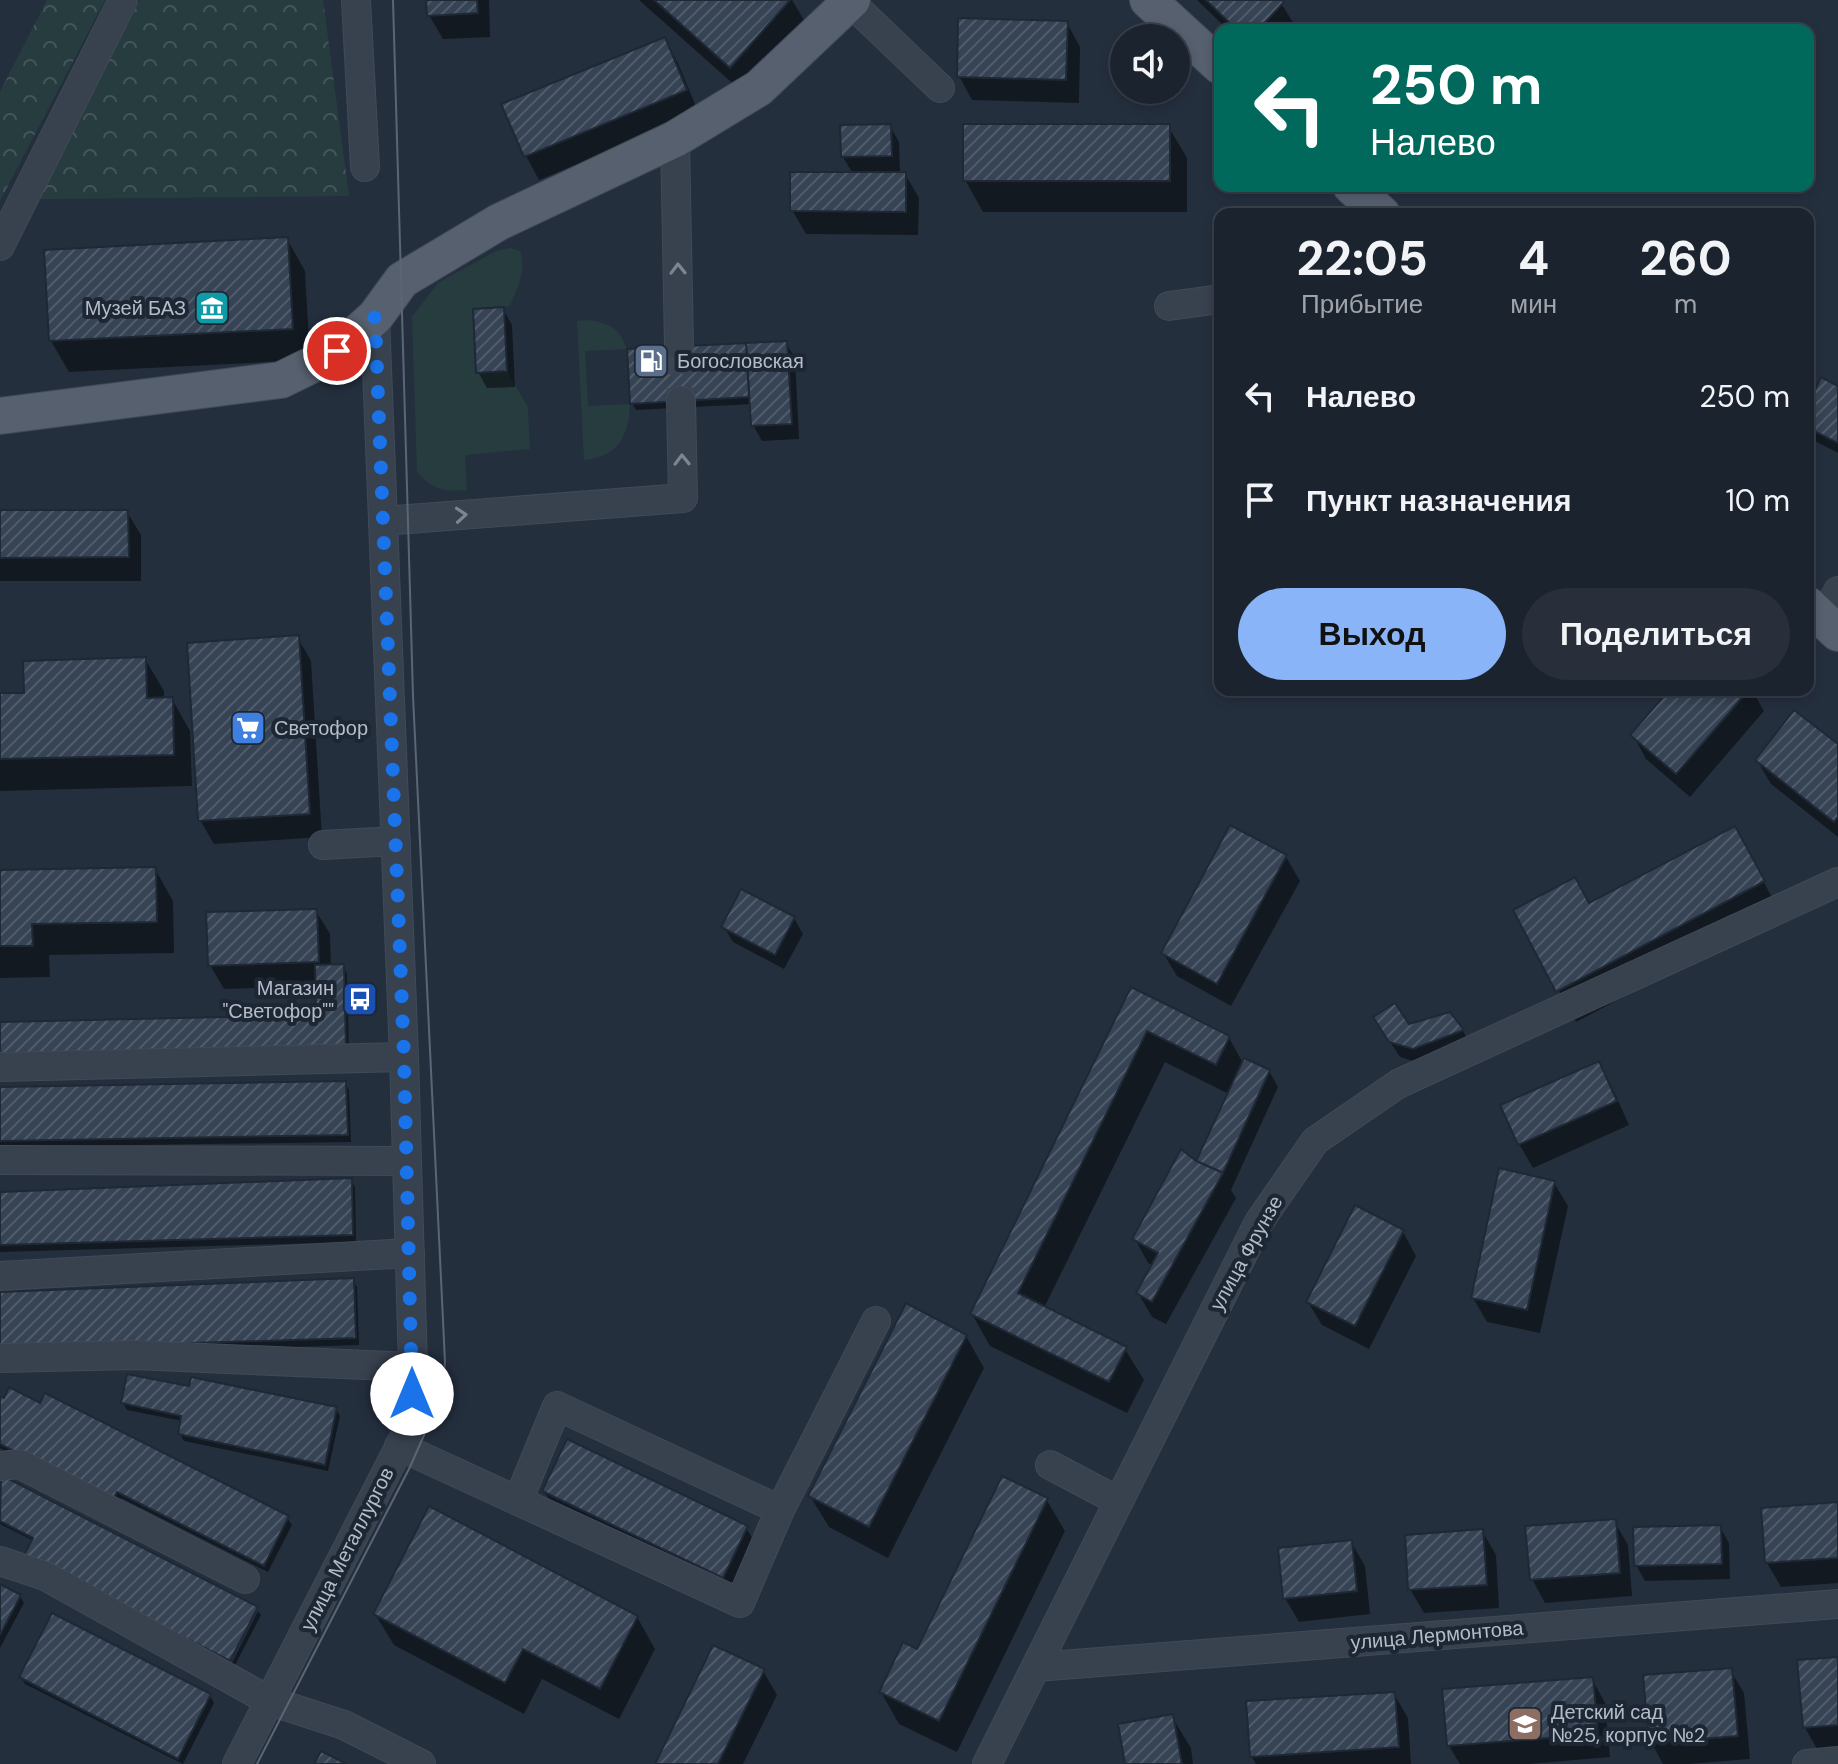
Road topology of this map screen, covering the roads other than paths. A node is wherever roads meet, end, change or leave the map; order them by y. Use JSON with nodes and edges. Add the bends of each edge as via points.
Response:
{"nodes":[{"id":1,"x":123,"y":0,"type":"edge"},
{"id":2,"x":356,"y":0,"type":"edge"},
{"id":3,"x":1148,"y":0,"type":"edge"},
{"id":4,"x":851,"y":1,"type":"edge"},
{"id":5,"x":1214,"y":60,"type":"edge"},
{"id":6,"x":940,"y":88,"type":"dead end"},
{"id":7,"x":675,"y":139,"type":"junction"},
{"id":8,"x":365,"y":167,"type":"dead end"},
{"id":9,"x":1358,"y":192,"type":"edge"},
{"id":10,"x":1375,"y":208,"type":"edge"},
{"id":11,"x":0,"y":246,"type":"edge"},
{"id":12,"x":1214,"y":300,"type":"edge"},
{"id":13,"x":1169,"y":306,"type":"dead end"},
{"id":14,"x":375,"y":317,"type":"junction"},
{"id":15,"x":679,"y":346,"type":"tunnel mouth"},
{"id":16,"x":681,"y":401,"type":"tunnel mouth"},
{"id":17,"x":0,"y":416,"type":"edge"},
{"id":18,"x":383,"y":521,"type":"junction"},
{"id":19,"x":396,"y":841,"type":"junction"},
{"id":20,"x":323,"y":845,"type":"dead end"},
{"id":21,"x":1838,"y":882,"type":"edge"},
{"id":22,"x":404,"y":1057,"type":"junction"},
{"id":23,"x":0,"y":1067,"type":"edge"},
{"id":24,"x":0,"y":1160,"type":"edge"},
{"id":25,"x":407,"y":1161,"type":"junction"},
{"id":26,"x":410,"y":1253,"type":"junction"},
{"id":27,"x":0,"y":1276,"type":"edge"},
{"id":28,"x":876,"y":1321,"type":"dead end"},
{"id":29,"x":0,"y":1358,"type":"edge"},
{"id":30,"x":413,"y":1367,"type":"junction"},
{"id":31,"x":399,"y":1446,"type":"junction"},
{"id":32,"x":1050,"y":1465,"type":"dead end"},
{"id":33,"x":0,"y":1466,"type":"edge"},
{"id":34,"x":518,"y":1501,"type":"junction"},
{"id":35,"x":1118,"y":1501,"type":"junction"},
{"id":36,"x":780,"y":1510,"type":"junction"},
{"id":37,"x":0,"y":1561,"type":"edge"},
{"id":38,"x":245,"y":1579,"type":"dead end"},
{"id":39,"x":1838,"y":1604,"type":"edge"},
{"id":40,"x":1036,"y":1667,"type":"junction"},
{"id":41,"x":270,"y":1701,"type":"junction"},
{"id":42,"x":1838,"y":1761,"type":"edge"},
{"id":43,"x":237,"y":1764,"type":"edge"},
{"id":44,"x":421,"y":1764,"type":"edge"},
{"id":45,"x":987,"y":1764,"type":"edge"},
{"id":46,"x":1807,"y":1764,"type":"edge"}],
"edges":[{"from":1,"to":11,"type":"street"},
{"from":2,"to":8,"type":"street"},
{"from":3,"to":5,"type":"main road"},
{"from":4,"to":6,"type":"street"},
{"from":4,"to":7,"type":"main road","via":[[759,88]]},
{"from":7,"to":14,"type":"main road","via":[[499,222],[402,280]]},
{"from":15,"to":7,"type":"street","one_way":true},
{"from":9,"to":10,"type":"main road"},
{"from":12,"to":13,"type":"street"},
{"from":14,"to":17,"type":"main road","via":[[337,351],[281,380]]},
{"from":14,"to":18,"type":"street","name":"улица Металлургов"},
{"from":18,"to":16,"type":"street","one_way":true,"via":[[683,498]]},
{"from":18,"to":19,"type":"street","name":"улица Металлургов"},
{"from":19,"to":20,"type":"street"},
{"from":19,"to":22,"type":"street","name":"улица Металлургов"},
{"from":21,"to":35,"type":"street","name":"улица Фрунзе","via":[[1398,1084],[1315,1141],[1259,1222]]},
{"from":22,"to":23,"type":"street"},
{"from":22,"to":25,"type":"street","name":"улица Металлургов"},
{"from":24,"to":25,"type":"street"},
{"from":25,"to":26,"type":"street","name":"улица Металлургов"},
{"from":26,"to":27,"type":"street"},
{"from":26,"to":30,"type":"street","name":"улица Металлургов"},
{"from":28,"to":36,"type":"street"},
{"from":29,"to":30,"type":"street","via":[[135,1355]]},
{"from":30,"to":31,"type":"street","name":"улица Металлургов","via":[[412,1422]]},
{"from":31,"to":34,"type":"street"},
{"from":31,"to":41,"type":"street","name":"улица Металлургов"},
{"from":32,"to":35,"type":"street"},
{"from":33,"to":38,"type":"street","via":[[19,1464]]},
{"from":34,"to":36,"type":"street","via":[[740,1603]]},
{"from":34,"to":36,"type":"street","via":[[557,1406]]},
{"from":35,"to":40,"type":"street","name":"улица Фрунзе"},
{"from":37,"to":41,"type":"street","via":[[45,1576]]},
{"from":39,"to":40,"type":"street","name":"улица Лермонтова"},
{"from":40,"to":45,"type":"street","name":"улица Фрунзе"},
{"from":41,"to":43,"type":"street","name":"улица Металлургов"},
{"from":41,"to":44,"type":"street","via":[[344,1725]]},
{"from":42,"to":46,"type":"street"}]}
